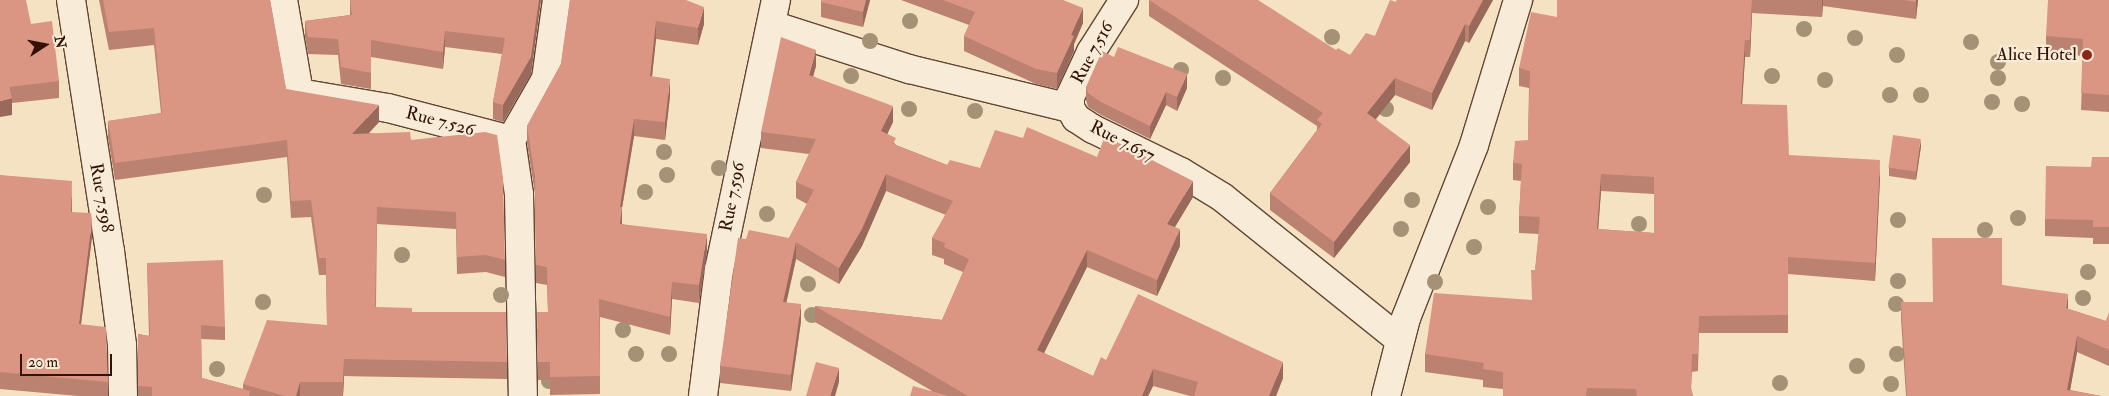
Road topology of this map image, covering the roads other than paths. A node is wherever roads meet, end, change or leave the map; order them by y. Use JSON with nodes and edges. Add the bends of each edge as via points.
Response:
{"nodes":[{"id":1,"x":71,"y":0,"type":"edge"},
{"id":2,"x":283,"y":0,"type":"edge"},
{"id":3,"x":557,"y":0,"type":"edge"},
{"id":4,"x":1124,"y":0,"type":"edge"},
{"id":5,"x":1518,"y":0,"type":"edge"},
{"id":6,"x":774,"y":12,"type":"edge"},
{"id":7,"x":1070,"y":108,"type":"junction"},
{"id":8,"x":511,"y":140,"type":"junction"},
{"id":9,"x":1400,"y":340,"type":"junction"},
{"id":10,"x":123,"y":396,"type":"edge"},
{"id":11,"x":523,"y":396,"type":"edge"},
{"id":12,"x":703,"y":396,"type":"edge"},
{"id":13,"x":1386,"y":396,"type":"edge"}],
"edges":[{"from":1,"to":10,"type":"street","name":"Rue 7.598","via":[[122,346]]},
{"from":2,"to":8,"type":"street","name":"Rue 7.526","via":[[299,93],[388,108]]},
{"from":3,"to":8,"type":"street","via":[[546,79]]},
{"from":4,"to":7,"type":"street","name":"Rue 7.516","via":[[1091,52],[1070,97]]},
{"from":5,"to":9,"type":"street","via":[[1474,145]]},
{"from":6,"to":7,"type":"street","via":[[910,69]]},
{"from":6,"to":12,"type":"street","name":"Rue 7.596","via":[[719,270]]},
{"from":7,"to":9,"type":"street","name":"Rue 7.657","via":[[1076,118],[1093,129],[1180,172],[1222,197]]},
{"from":8,"to":11,"type":"street","via":[[519,194]]},
{"from":9,"to":13,"type":"street"}]}
